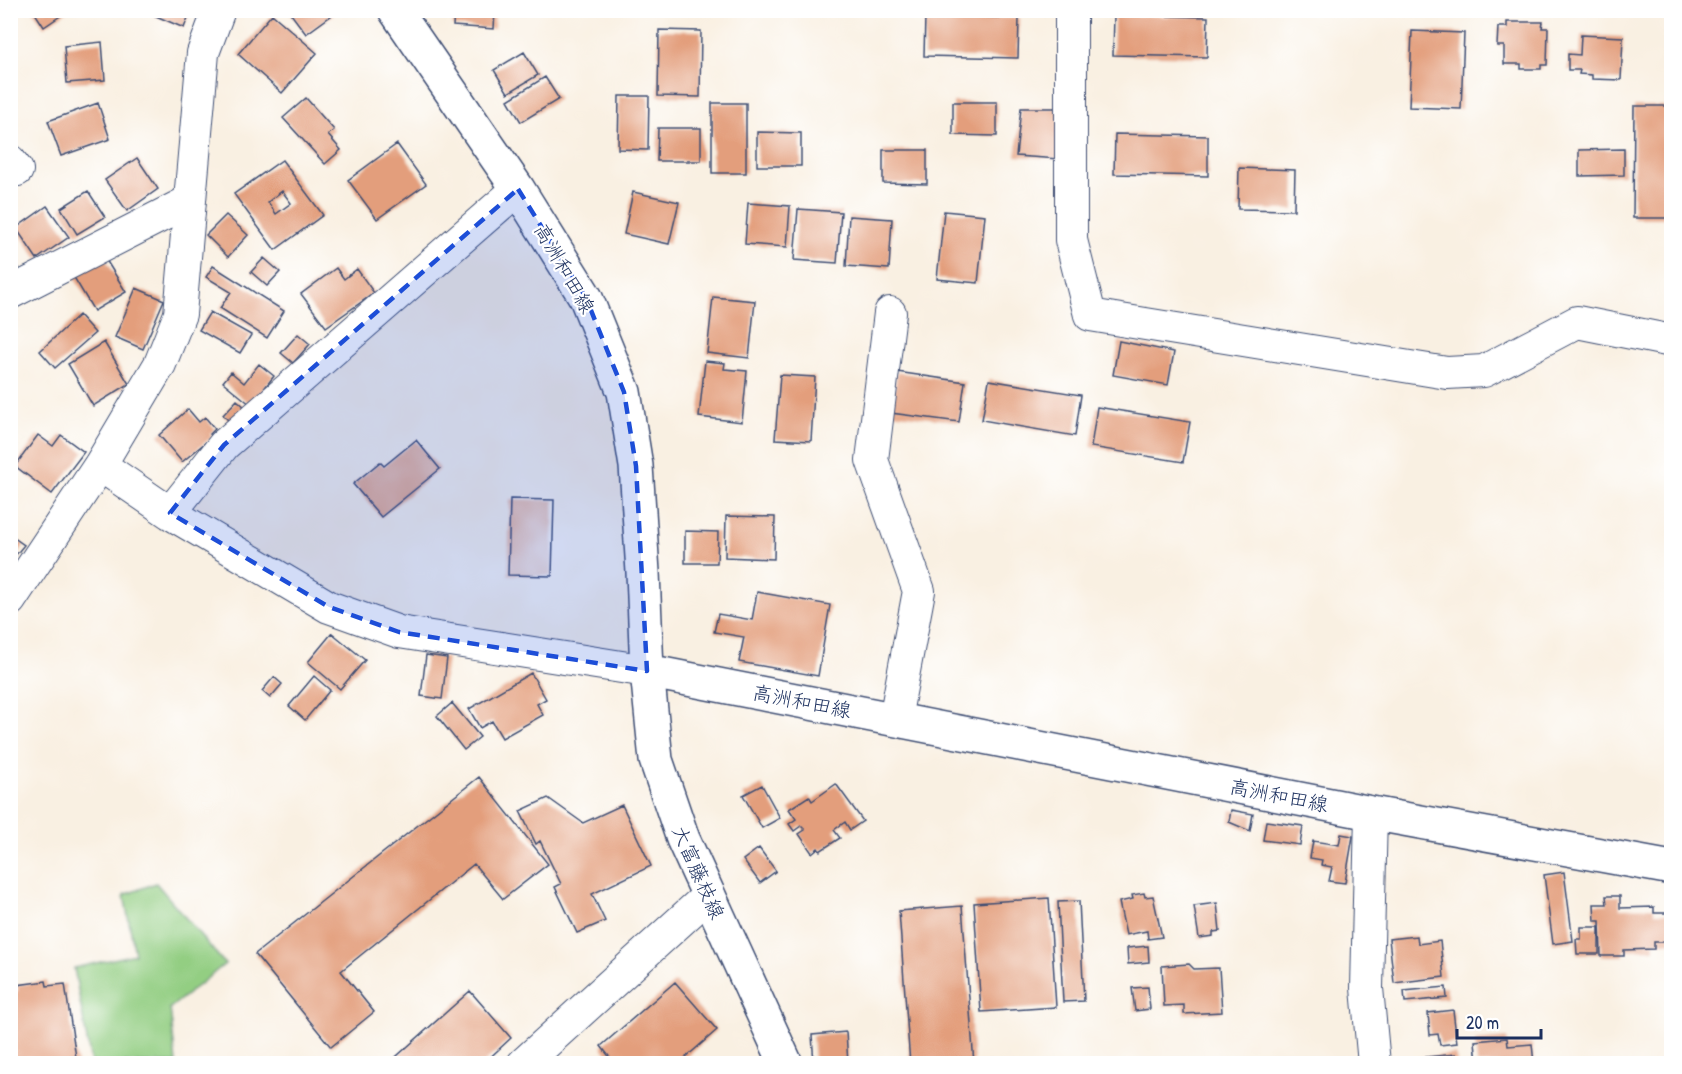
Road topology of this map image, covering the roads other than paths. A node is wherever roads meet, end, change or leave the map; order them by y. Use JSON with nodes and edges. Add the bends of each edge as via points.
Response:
{"nodes":[{"id":1,"x":219,"y":10,"type":"edge"},
{"id":2,"x":395,"y":10,"type":"edge"},
{"id":3,"x":1071,"y":10,"type":"edge"},
{"id":4,"x":518,"y":189,"type":"junction"},
{"id":5,"x":190,"y":201,"type":"junction"},
{"id":6,"x":10,"y":293,"type":"edge"},
{"id":7,"x":890,"y":313,"type":"dead end"},
{"id":8,"x":1671,"y":341,"type":"edge"},
{"id":9,"x":100,"y":465,"type":"junction"},
{"id":10,"x":170,"y":513,"type":"junction"},
{"id":11,"x":10,"y":600,"type":"edge"},
{"id":12,"x":647,"y":671,"type":"junction"},
{"id":13,"x":895,"y":719,"type":"junction"},
{"id":14,"x":1371,"y":813,"type":"junction"},
{"id":15,"x":1671,"y":868,"type":"edge"},
{"id":16,"x":709,"y":895,"type":"junction"},
{"id":17,"x":523,"y":1064,"type":"edge"},
{"id":18,"x":786,"y":1064,"type":"edge"},
{"id":19,"x":1374,"y":1064,"type":"edge"}],
"edges":[{"from":1,"to":5,"type":"street","via":[[203,53]]},
{"from":2,"to":4,"type":"main road","name":"高洲和田線"},
{"from":3,"to":8,"type":"street","via":[[1071,240],[1090,315],[1447,373],[1484,371],[1578,322]]},
{"from":4,"to":10,"type":"street","via":[[224,445]]},
{"from":4,"to":12,"type":"main road","name":"高洲和田線","via":[[586,298],[624,392],[636,466]]},
{"from":5,"to":6,"type":"street"},
{"from":5,"to":9,"type":"street","via":[[180,314],[160,364]]},
{"from":7,"to":13,"type":"street","via":[[872,460],[919,591]]},
{"from":9,"to":10,"type":"street"},
{"from":9,"to":11,"type":"street"},
{"from":10,"to":12,"type":"street","via":[[329,607],[399,632]]},
{"from":12,"to":13,"type":"main road","name":"高洲和田線"},
{"from":12,"to":16,"type":"main road","name":"大富藤枝線","via":[[656,760],[683,839]]},
{"from":13,"to":14,"type":"main road","name":"高洲和田線"},
{"from":14,"to":15,"type":"main road","name":"高洲和田線"},
{"from":14,"to":19,"type":"street","via":[[1367,988]]},
{"from":16,"to":17,"type":"street"},
{"from":16,"to":18,"type":"main road","name":"大富藤枝線"}]}
